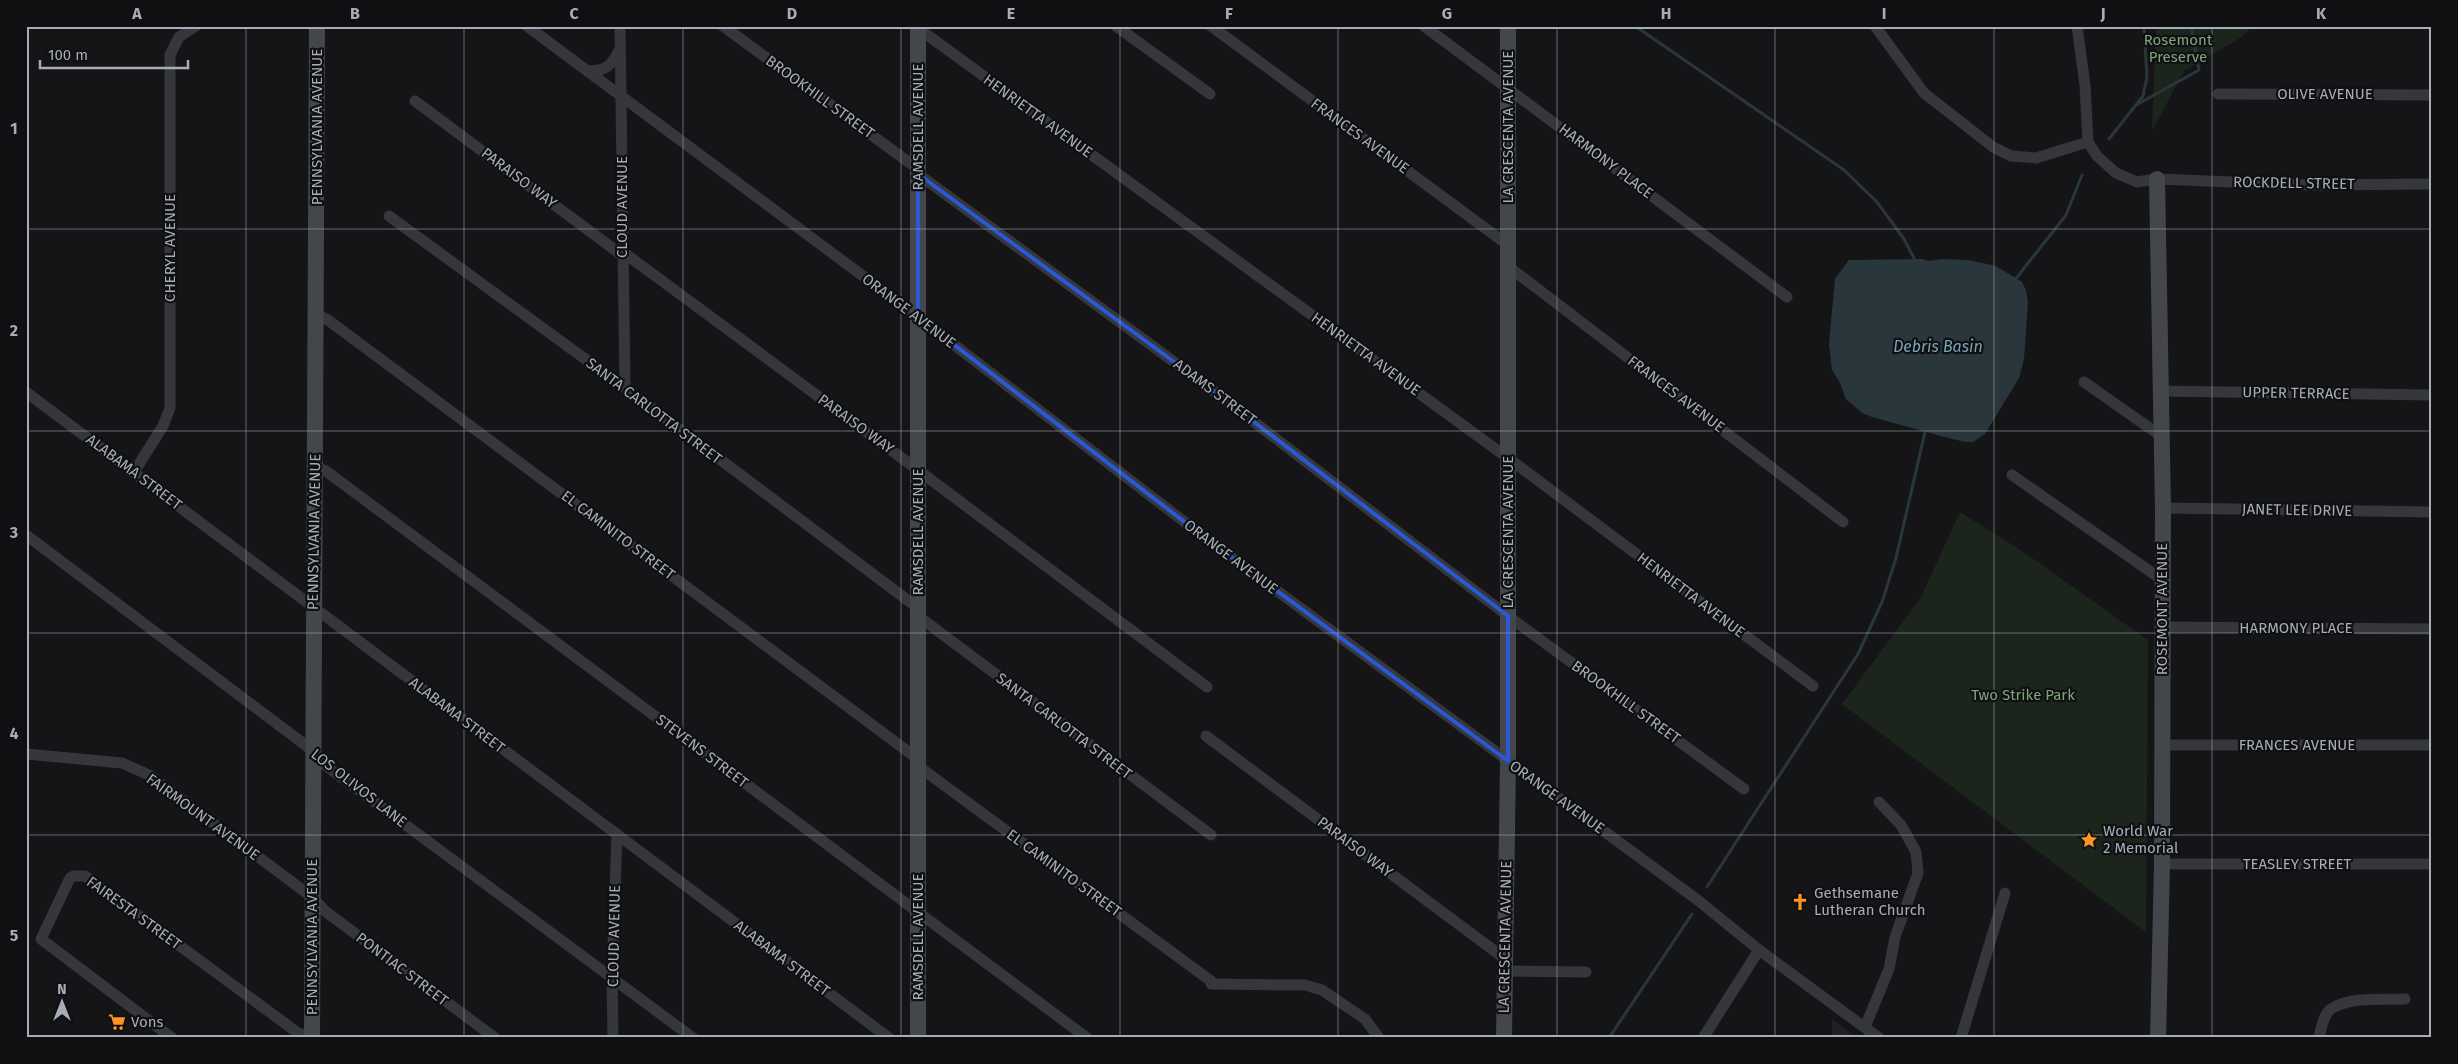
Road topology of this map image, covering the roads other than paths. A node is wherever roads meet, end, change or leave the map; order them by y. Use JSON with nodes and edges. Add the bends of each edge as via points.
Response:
{"nodes":[{"id":1,"x":196,"y":26,"type":"edge"},
{"id":2,"x":317,"y":26,"type":"edge"},
{"id":3,"x":527,"y":26,"type":"edge"},
{"id":4,"x":620,"y":26,"type":"edge"},
{"id":5,"x":723,"y":26,"type":"edge"},
{"id":6,"x":1116,"y":26,"type":"edge"},
{"id":7,"x":1211,"y":26,"type":"edge"},
{"id":8,"x":1424,"y":26,"type":"edge"},
{"id":9,"x":1508,"y":26,"type":"edge"},
{"id":10,"x":1875,"y":26,"type":"edge"},
{"id":11,"x":2077,"y":26,"type":"edge"},
{"id":12,"x":917,"y":27,"type":"edge"},
{"id":13,"x":621,"y":46,"type":"junction"},
{"id":14,"x":587,"y":71,"type":"junction"},
{"id":15,"x":1508,"y":87,"type":"junction"},
{"id":16,"x":1210,"y":94,"type":"dead end"},
{"id":17,"x":2218,"y":94,"type":"dead end"},
{"id":18,"x":2432,"y":95,"type":"edge"},
{"id":19,"x":622,"y":97,"type":"junction"},
{"id":20,"x":415,"y":101,"type":"dead end"},
{"id":21,"x":2088,"y":142,"type":"junction"},
{"id":22,"x":918,"y":172,"type":"junction"},
{"id":23,"x":2157,"y":180,"type":"junction"},
{"id":24,"x":2432,"y":184,"type":"edge"},
{"id":25,"x":389,"y":216,"type":"dead end"},
{"id":26,"x":1508,"y":245,"type":"junction"},
{"id":27,"x":622,"y":254,"type":"junction"},
{"id":28,"x":1509,"y":267,"type":"junction"},
{"id":29,"x":1787,"y":298,"type":"dead end"},
{"id":30,"x":316,"y":314,"type":"junction"},
{"id":31,"x":918,"y":317,"type":"junction"},
{"id":32,"x":2084,"y":382,"type":"dead end"},
{"id":33,"x":625,"y":388,"type":"junction"},
{"id":34,"x":2160,"y":391,"type":"junction"},
{"id":35,"x":26,"y":392,"type":"edge"},
{"id":36,"x":2432,"y":395,"type":"edge"},
{"id":37,"x":2161,"y":436,"type":"junction"},
{"id":38,"x":1508,"y":458,"type":"junction"},
{"id":39,"x":315,"y":467,"type":"junction"},
{"id":40,"x":918,"y":470,"type":"junction"},
{"id":41,"x":134,"y":472,"type":"junction"},
{"id":42,"x":2012,"y":475,"type":"dead end"},
{"id":43,"x":2163,"y":508,"type":"junction"},
{"id":44,"x":2432,"y":512,"type":"edge"},
{"id":45,"x":1843,"y":522,"type":"dead end"},
{"id":46,"x":26,"y":535,"type":"edge"},
{"id":47,"x":2161,"y":579,"type":"junction"},
{"id":48,"x":313,"y":607,"type":"junction"},
{"id":49,"x":918,"y":612,"type":"junction"},
{"id":50,"x":1508,"y":616,"type":"junction"},
{"id":51,"x":2161,"y":627,"type":"junction"},
{"id":52,"x":2432,"y":629,"type":"edge"},
{"id":53,"x":1813,"y":686,"type":"dead end"},
{"id":54,"x":1207,"y":687,"type":"dead end"},
{"id":55,"x":1206,"y":736,"type":"dead end"},
{"id":56,"x":2162,"y":744,"type":"junction"},
{"id":57,"x":2432,"y":745,"type":"edge"},
{"id":58,"x":312,"y":750,"type":"junction"},
{"id":59,"x":26,"y":754,"type":"edge"},
{"id":60,"x":1508,"y":761,"type":"junction"},
{"id":61,"x":918,"y":762,"type":"junction"},
{"id":62,"x":1744,"y":789,"type":"dead end"},
{"id":63,"x":1879,"y":802,"type":"dead end"},
{"id":64,"x":617,"y":834,"type":"junction"},
{"id":65,"x":1211,"y":835,"type":"dead end"},
{"id":66,"x":2162,"y":864,"type":"junction"},
{"id":67,"x":2432,"y":864,"type":"edge"},
{"id":68,"x":2004,"y":894,"type":"dead end"},
{"id":69,"x":312,"y":897,"type":"junction"},
{"id":70,"x":918,"y":912,"type":"junction"},
{"id":71,"x":1759,"y":950,"type":"junction"},
{"id":72,"x":1504,"y":965,"type":"junction"},
{"id":73,"x":1586,"y":972,"type":"dead end"},
{"id":74,"x":612,"y":976,"type":"junction"},
{"id":75,"x":2405,"y":999,"type":"dead end"},
{"id":76,"x":1865,"y":1027,"type":"junction"},
{"id":77,"x":312,"y":1037,"type":"edge"},
{"id":78,"x":172,"y":1038,"type":"edge"},
{"id":79,"x":495,"y":1038,"type":"edge"},
{"id":80,"x":613,"y":1038,"type":"edge"},
{"id":81,"x":693,"y":1038,"type":"edge"},
{"id":82,"x":889,"y":1038,"type":"edge"},
{"id":83,"x":918,"y":1038,"type":"edge"},
{"id":84,"x":1087,"y":1038,"type":"edge"},
{"id":85,"x":1379,"y":1038,"type":"edge"},
{"id":86,"x":1504,"y":1038,"type":"edge"},
{"id":87,"x":1703,"y":1038,"type":"edge"},
{"id":88,"x":1879,"y":1038,"type":"edge"},
{"id":89,"x":1961,"y":1038,"type":"edge"},
{"id":90,"x":2158,"y":1038,"type":"edge"},
{"id":91,"x":2319,"y":1038,"type":"edge"}],
"edges":[{"from":1,"to":41,"type":"street","name":"CHERYL AVENUE","via":[[179,37],[170,55],[170,408],[163,426]]},
{"from":2,"to":30,"type":"street","name":"PENNSYLVANIA AVENUE"},
{"from":3,"to":14,"type":"street","name":"ORANGE AVENUE"},
{"from":4,"to":13,"type":"street","name":"CLOUD AVENUE"},
{"from":5,"to":22,"type":"street","name":"BROOKHILL STREET"},
{"from":6,"to":16,"type":"street"},
{"from":7,"to":26,"type":"street","name":"FRANCES AVENUE"},
{"from":8,"to":15,"type":"street","name":"HARMONY PLACE"},
{"from":9,"to":15,"type":"street","name":"LA CRESCENTA AVENUE"},
{"from":10,"to":21,"type":"street","via":[[1924,93],[1993,147],[2010,156],[2036,158]]},
{"from":11,"to":21,"type":"street"},
{"from":12,"to":22,"type":"street","name":"RAMSDELL AVENUE"},
{"from":12,"to":38,"type":"street","name":"HENRIETTA AVENUE"},
{"from":13,"to":14,"type":"street","via":[[608,69]]},
{"from":13,"to":19,"type":"street","name":"CLOUD AVENUE"},
{"from":14,"to":19,"type":"street","name":"ORANGE AVENUE"},
{"from":15,"to":26,"type":"street","name":"LA CRESCENTA AVENUE"},
{"from":15,"to":29,"type":"street","name":"HARMONY PLACE"},
{"from":17,"to":18,"type":"street","name":"OLIVE AVENUE"},
{"from":19,"to":27,"type":"street","name":"CLOUD AVENUE"},
{"from":19,"to":31,"type":"street","name":"ORANGE AVENUE"},
{"from":20,"to":27,"type":"street","name":"PARAISO WAY"},
{"from":21,"to":23,"type":"street","name":"ROCKDELL STREET","via":[[2097,156],[2116,173],[2137,182]]},
{"from":22,"to":31,"type":"street","name":"RAMSDELL AVENUE"},
{"from":22,"to":50,"type":"street","name":"ADAMS STREET","via":[[1207,386]]},
{"from":23,"to":24,"type":"street","name":"ROCKDELL STREET","via":[[2310,185]]},
{"from":23,"to":34,"type":"street","name":"ROSEMONT AVENUE"},
{"from":25,"to":33,"type":"street","name":"SANTA CARLOTTA STREET"},
{"from":26,"to":28,"type":"street","name":"LA CRESCENTA AVENUE"},
{"from":27,"to":33,"type":"street","name":"CLOUD AVENUE"},
{"from":27,"to":40,"type":"street","name":"PARAISO WAY"},
{"from":28,"to":38,"type":"street","name":"LA CRESCENTA AVENUE"},
{"from":28,"to":45,"type":"street","name":"FRANCES AVENUE"},
{"from":30,"to":39,"type":"street","name":"PENNSYLVANIA AVENUE"},
{"from":30,"to":61,"type":"street","name":"EL CAMINITO STREET"},
{"from":31,"to":40,"type":"street","name":"RAMSDELL AVENUE"},
{"from":31,"to":60,"type":"street","name":"ORANGE AVENUE","via":[[1208,540]]},
{"from":32,"to":37,"type":"street"},
{"from":33,"to":49,"type":"street","name":"SANTA CARLOTTA STREET"},
{"from":34,"to":36,"type":"street","name":"UPPER TERRACE"},
{"from":34,"to":37,"type":"street","name":"ROSEMONT AVENUE"},
{"from":35,"to":41,"type":"street","name":"ALABAMA STREET"},
{"from":37,"to":43,"type":"street","name":"ROSEMONT AVENUE"},
{"from":38,"to":50,"type":"street","name":"LA CRESCENTA AVENUE"},
{"from":38,"to":53,"type":"street","name":"HENRIETTA AVENUE"},
{"from":39,"to":48,"type":"street","name":"PENNSYLVANIA AVENUE"},
{"from":39,"to":70,"type":"street","name":"STEVENS STREET","via":[[326,471]]},
{"from":40,"to":49,"type":"street","name":"RAMSDELL AVENUE"},
{"from":40,"to":54,"type":"street","name":"PARAISO WAY"},
{"from":41,"to":48,"type":"street","name":"ALABAMA STREET"},
{"from":42,"to":47,"type":"street"},
{"from":43,"to":44,"type":"street","name":"JANET LEE DRIVE"},
{"from":43,"to":47,"type":"street","name":"ROSEMONT AVENUE"},
{"from":46,"to":58,"type":"street","name":"LOS OLIVOS LANE"},
{"from":47,"to":51,"type":"street","name":"ROSEMONT AVENUE"},
{"from":48,"to":58,"type":"street","name":"PENNSYLVANIA AVENUE"},
{"from":48,"to":64,"type":"street","name":"ALABAMA STREET"},
{"from":49,"to":61,"type":"street","name":"RAMSDELL AVENUE"},
{"from":49,"to":65,"type":"street","name":"SANTA CARLOTTA STREET"},
{"from":50,"to":60,"type":"street","name":"LA CRESCENTA AVENUE"},
{"from":50,"to":62,"type":"street","name":"BROOKHILL STREET"},
{"from":51,"to":52,"type":"street","name":"HARMONY PLACE"},
{"from":51,"to":56,"type":"street","name":"ROSEMONT AVENUE"},
{"from":55,"to":72,"type":"street","name":"PARAISO WAY"},
{"from":56,"to":57,"type":"street","name":"FRANCES AVENUE"},
{"from":56,"to":66,"type":"street","name":"ROSEMONT AVENUE"},
{"from":58,"to":69,"type":"street","name":"PENNSYLVANIA AVENUE"},
{"from":58,"to":74,"type":"street","name":"LOS OLIVOS LANE","via":[[325,766]]},
{"from":59,"to":69,"type":"street","name":"FAIRMOUNT AVENUE","via":[[122,763],[149,775]]},
{"from":60,"to":71,"type":"street","name":"ORANGE AVENUE"},
{"from":60,"to":72,"type":"street","name":"LA CRESCENTA AVENUE"},
{"from":61,"to":70,"type":"street","name":"RAMSDELL AVENUE"},
{"from":61,"to":85,"type":"street","name":"EL CAMINITO STREET","via":[[1211,982],[1306,985],[1322,990],[1365,1019]]},
{"from":63,"to":76,"type":"street","via":[[1902,825],[1916,852],[1918,873],[1895,937],[1889,969]]},
{"from":64,"to":74,"type":"street","name":"CLOUD AVENUE"},
{"from":64,"to":82,"type":"street","name":"ALABAMA STREET"},
{"from":66,"to":67,"type":"street","name":"TEASLEY STREET"},
{"from":66,"to":90,"type":"street","name":"ROSEMONT AVENUE"},
{"from":68,"to":89,"type":"street"},
{"from":69,"to":77,"type":"street","name":"PENNSYLVANIA AVENUE"},
{"from":69,"to":79,"type":"street","name":"PONTIAC STREET","via":[[325,911]]},
{"from":70,"to":83,"type":"street","name":"RAMSDELL AVENUE"},
{"from":70,"to":84,"type":"street","name":"STEVENS STREET"},
{"from":71,"to":76,"type":"street","name":"ORANGE AVENUE"},
{"from":71,"to":87,"type":"street"},
{"from":72,"to":73,"type":"street"},
{"from":72,"to":86,"type":"street","name":"LA CRESCENTA AVENUE"},
{"from":74,"to":80,"type":"street","name":"CLOUD AVENUE"},
{"from":74,"to":81,"type":"street","name":"LOS OLIVOS LANE"},
{"from":75,"to":91,"type":"street","via":[[2347,1002],[2330,1010],[2322,1023]]},
{"from":76,"to":88,"type":"street","name":"ORANGE AVENUE"},
{"from":77,"to":78,"type":"street","name":"FAIRESTA STREET","via":[[298,1033],[85,876],[70,878],[41,939]]}]}
